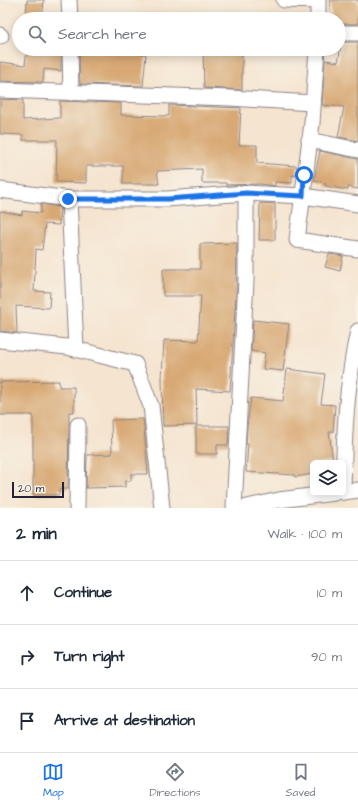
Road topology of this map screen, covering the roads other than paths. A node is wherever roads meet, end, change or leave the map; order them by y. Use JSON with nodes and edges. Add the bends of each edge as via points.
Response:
{"nodes":[{"id":1,"x":69,"y":0,"type":"edge"},
{"id":2,"x":284,"y":0,"type":"edge"},
{"id":3,"x":318,"y":1,"type":"edge"},
{"id":4,"x":70,"y":12,"type":"edge"},
{"id":5,"x":318,"y":12,"type":"edge"},
{"id":6,"x":346,"y":33,"type":"edge"},
{"id":7,"x":358,"y":33,"type":"edge"},
{"id":8,"x":70,"y":56,"type":"edge"},
{"id":9,"x":316,"y":56,"type":"edge"},
{"id":10,"x":0,"y":90,"type":"edge"},
{"id":11,"x":71,"y":93,"type":"junction"},
{"id":12,"x":313,"y":103,"type":"junction"},
{"id":13,"x":310,"y":140,"type":"junction"},
{"id":14,"x":358,"y":150,"type":"edge"},
{"id":15,"x":0,"y":190,"type":"edge"},
{"id":16,"x":246,"y":193,"type":"junction"},
{"id":17,"x":303,"y":196,"type":"junction"},
{"id":18,"x":68,"y":199,"type":"junction"},
{"id":19,"x":358,"y":204,"type":"edge"},
{"id":20,"x":358,"y":249,"type":"edge"},
{"id":21,"x":358,"y":331,"type":"edge"},
{"id":22,"x":0,"y":340,"type":"edge"},
{"id":23,"x":76,"y":349,"type":"junction"},
{"id":24,"x":78,"y":425,"type":"dead end"},
{"id":25,"x":343,"y":460,"type":"edge"},
{"id":26,"x":358,"y":490,"type":"edge"},
{"id":27,"x":346,"y":492,"type":"edge"},
{"id":28,"x":311,"y":496,"type":"edge"},
{"id":29,"x":77,"y":508,"type":"edge"},
{"id":30,"x":162,"y":508,"type":"edge"},
{"id":31,"x":234,"y":508,"type":"edge"},
{"id":32,"x":243,"y":508,"type":"edge"}],
"edges":[{"from":1,"to":4,"type":"street"},
{"from":2,"to":3,"type":"street"},
{"from":3,"to":5,"type":"street"},
{"from":6,"to":7,"type":"street"},
{"from":8,"to":11,"type":"street"},
{"from":9,"to":12,"type":"street"},
{"from":10,"to":11,"type":"street"},
{"from":11,"to":12,"type":"street"},
{"from":12,"to":13,"type":"street"},
{"from":13,"to":14,"type":"street"},
{"from":13,"to":17,"type":"street"},
{"from":15,"to":18,"type":"street"},
{"from":16,"to":17,"type":"street"},
{"from":16,"to":18,"type":"street","via":[[168,199]]},
{"from":16,"to":31,"type":"street","via":[[246,280]]},
{"from":17,"to":19,"type":"street"},
{"from":17,"to":20,"type":"street","via":[[296,240]]},
{"from":18,"to":23,"type":"street"},
{"from":21,"to":25,"type":"street","via":[[347,385]]},
{"from":22,"to":23,"type":"street"},
{"from":23,"to":30,"type":"street","via":[[135,364],[151,406]]},
{"from":24,"to":29,"type":"street"},
{"from":26,"to":27,"type":"street"},
{"from":28,"to":32,"type":"street"}]}
